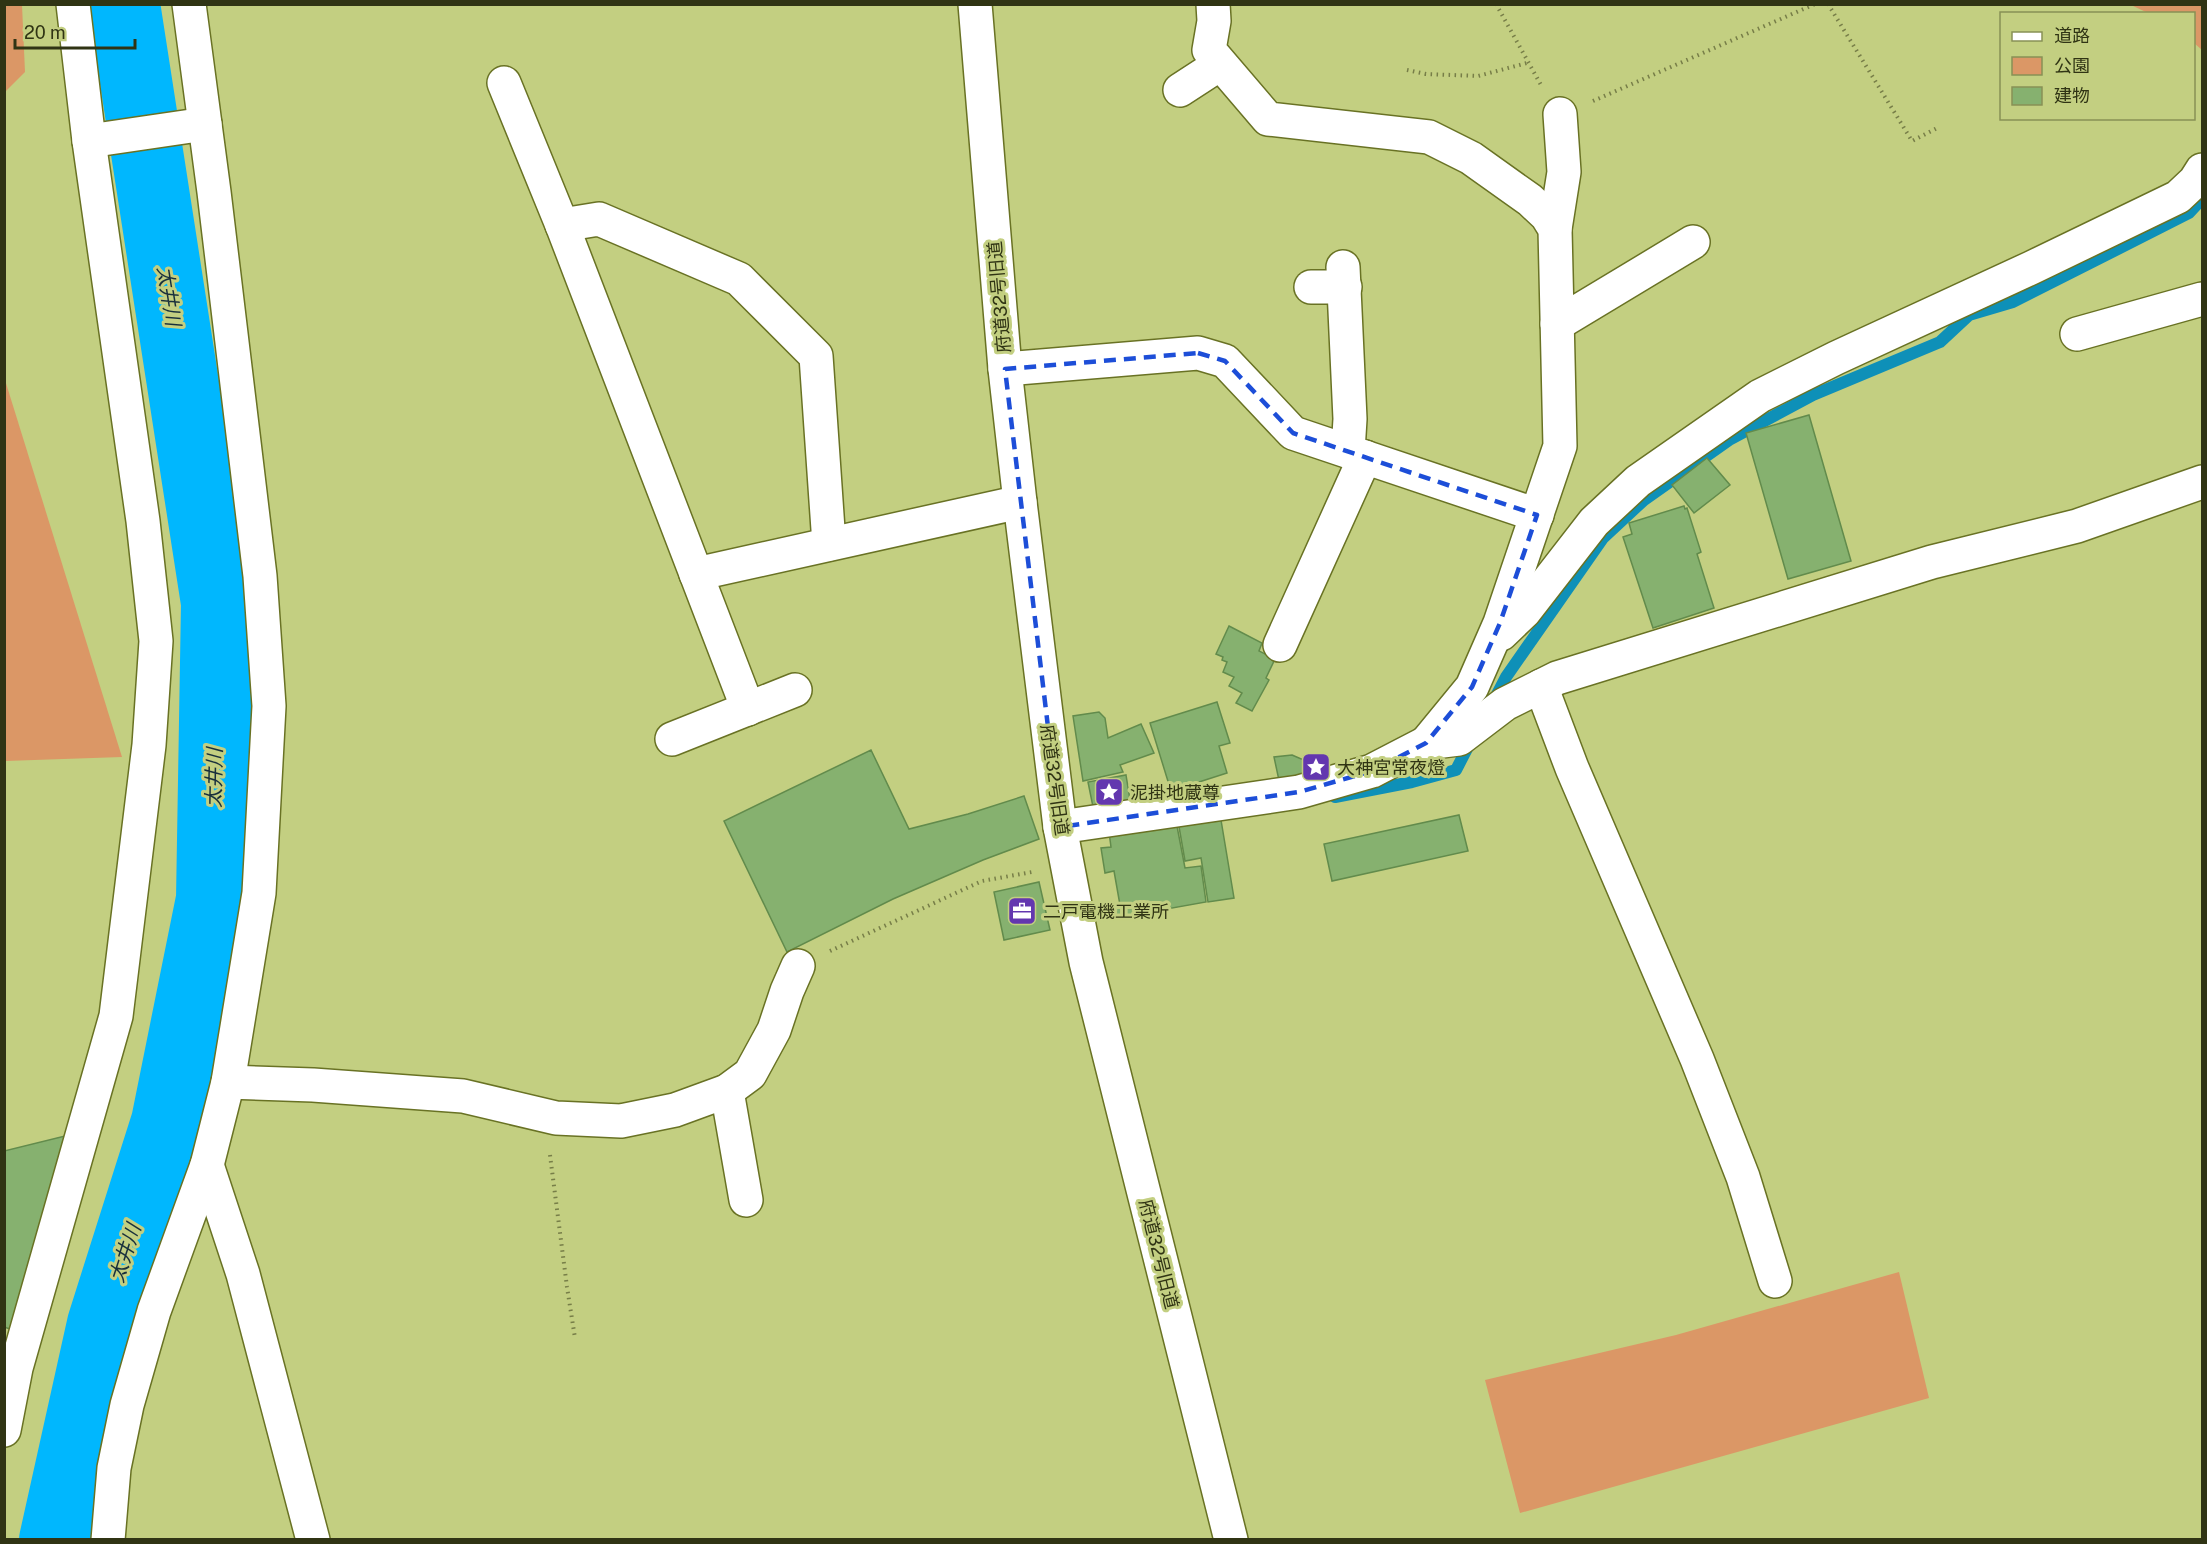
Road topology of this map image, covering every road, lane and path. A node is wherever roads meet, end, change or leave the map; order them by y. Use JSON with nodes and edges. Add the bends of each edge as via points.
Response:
{"nodes":[{"id":1,"x":73,"y":4,"type":"edge"},
{"id":2,"x":189,"y":4,"type":"edge"},
{"id":3,"x":975,"y":4,"type":"edge"},
{"id":4,"x":1213,"y":4,"type":"edge"},
{"id":5,"x":1496,"y":4,"type":"edge"},
{"id":6,"x":1815,"y":4,"type":"edge"},
{"id":7,"x":1828,"y":4,"type":"edge"},
{"id":8,"x":1527,"y":63,"type":"junction"},
{"id":9,"x":1220,"y":64,"type":"junction"},
{"id":10,"x":1407,"y":70,"type":"dead end"},
{"id":11,"x":504,"y":84,"type":"dead end"},
{"id":12,"x":1180,"y":90,"type":"dead end"},
{"id":13,"x":1560,"y":114,"type":"junction"},
{"id":14,"x":195,"y":126,"type":"junction"},
{"id":15,"x":1939,"y":127,"type":"dead end"},
{"id":16,"x":98,"y":139,"type":"junction"},
{"id":17,"x":2202,"y":171,"type":"edge"},
{"id":18,"x":562,"y":225,"type":"junction"},
{"id":19,"x":1556,"y":229,"type":"junction"},
{"id":20,"x":1694,"y":242,"type":"dead end"},
{"id":21,"x":1311,"y":287,"type":"dead end"},
{"id":22,"x":2202,"y":299,"type":"edge"},
{"id":23,"x":1557,"y":324,"type":"junction"},
{"id":24,"x":2077,"y":334,"type":"dead end"},
{"id":25,"x":1005,"y":369,"type":"junction"},
{"id":26,"x":1356,"y":454,"type":"junction"},
{"id":27,"x":2202,"y":482,"type":"edge"},
{"id":28,"x":1020,"y":502,"type":"junction"},
{"id":29,"x":1537,"y":515,"type":"junction"},
{"id":30,"x":829,"y":544,"type":"junction"},
{"id":31,"x":696,"y":574,"type":"junction"},
{"id":32,"x":1491,"y":643,"type":"junction"},
{"id":33,"x":1280,"y":645,"type":"dead end"},
{"id":34,"x":1541,"y":686,"type":"junction"},
{"id":35,"x":795,"y":690,"type":"dead end"},
{"id":36,"x":748,"y":709,"type":"junction"},
{"id":37,"x":672,"y":739,"type":"dead end"},
{"id":38,"x":1426,"y":743,"type":"junction"},
{"id":39,"x":1060,"y":826,"type":"junction"},
{"id":40,"x":1068,"y":865,"type":"junction"},
{"id":41,"x":798,"y":966,"type":"joint"},
{"id":42,"x":228,"y":1082,"type":"junction"},
{"id":43,"x":727,"y":1091,"type":"junction"},
{"id":44,"x":547,"y":1115,"type":"junction"},
{"id":45,"x":207,"y":1165,"type":"junction"},
{"id":46,"x":746,"y":1200,"type":"dead end"},
{"id":47,"x":1775,"y":1281,"type":"dead end"},
{"id":48,"x":575,"y":1338,"type":"dead end"},
{"id":49,"x":4,"y":1430,"type":"edge"},
{"id":50,"x":108,"y":1539,"type":"edge"},
{"id":51,"x":313,"y":1539,"type":"edge"},
{"id":52,"x":1231,"y":1539,"type":"edge"}],
"edges":[{"from":1,"to":16,"type":"street"},
{"from":2,"to":14,"type":"street"},
{"from":3,"to":25,"type":"street","name":"府道32号旧道"},
{"from":4,"to":9,"type":"street","via":[[1209,50]]},
{"from":5,"to":8,"type":"path"},
{"from":6,"to":13,"type":"path"},
{"from":7,"to":15,"type":"path","via":[[1912,141]]},
{"from":8,"to":10,"type":"path","via":[[1478,76]]},
{"from":8,"to":13,"type":"path"},
{"from":9,"to":12,"type":"street"},
{"from":9,"to":19,"type":"street","via":[[1268,120],[1429,137],[1471,158],[1530,200]]},
{"from":11,"to":18,"type":"street"},
{"from":13,"to":19,"type":"street","via":[[1564,172]]},
{"from":14,"to":16,"type":"street"},
{"from":14,"to":42,"type":"street","via":[[260,576],[268,706],[259,893]]},
{"from":16,"to":49,"type":"street","via":[[156,641],[149,745],[116,1016],[16,1368]]},
{"from":17,"to":32,"type":"street","via":[[2178,197],[1760,396],[1638,481],[1594,522],[1525,611]]},
{"from":18,"to":30,"type":"street","via":[[599,219],[739,279],[816,356]]},
{"from":18,"to":31,"type":"street"},
{"from":19,"to":23,"type":"street"},
{"from":20,"to":23,"type":"street"},
{"from":21,"to":26,"type":"street","via":[[1344,277],[1350,419]]},
{"from":22,"to":24,"type":"street"},
{"from":23,"to":29,"type":"street","via":[[1560,446]]},
{"from":25,"to":26,"type":"street","via":[[1198,353],[1225,361],[1293,433]]},
{"from":25,"to":28,"type":"street","name":"府道32号旧道"},
{"from":26,"to":29,"type":"street"},
{"from":26,"to":33,"type":"street"},
{"from":27,"to":34,"type":"street","via":[[2077,526],[1932,562]]},
{"from":28,"to":30,"type":"street"},
{"from":28,"to":39,"type":"street","name":"府道32号旧道"},
{"from":29,"to":32,"type":"street"},
{"from":30,"to":31,"type":"street"},
{"from":31,"to":36,"type":"street"},
{"from":32,"to":38,"type":"street","via":[[1472,687]]},
{"from":34,"to":38,"type":"street","via":[[1505,704],[1459,738]]},
{"from":34,"to":47,"type":"street","via":[[1701,1070],[1743,1177]]},
{"from":35,"to":36,"type":"street"},
{"from":36,"to":37,"type":"street"},
{"from":38,"to":39,"type":"street","via":[[1372,771],[1299,792]]},
{"from":39,"to":40,"type":"street","name":"府道32号旧道"},
{"from":40,"to":41,"type":"path","via":[[982,881]]},
{"from":40,"to":52,"type":"street","name":"府道32号旧道","via":[[1086,962]]},
{"from":41,"to":43,"type":"street","via":[[774,1030],[750,1074]]},
{"from":42,"to":44,"type":"street","via":[[463,1096]]},
{"from":42,"to":45,"type":"street"},
{"from":43,"to":44,"type":"street","via":[[675,1110],[621,1121]]},
{"from":43,"to":46,"type":"street"},
{"from":44,"to":48,"type":"path"},
{"from":45,"to":50,"type":"street","via":[[154,1311],[127,1405],[114,1468]]},
{"from":45,"to":51,"type":"street","via":[[243,1274]]}]}
